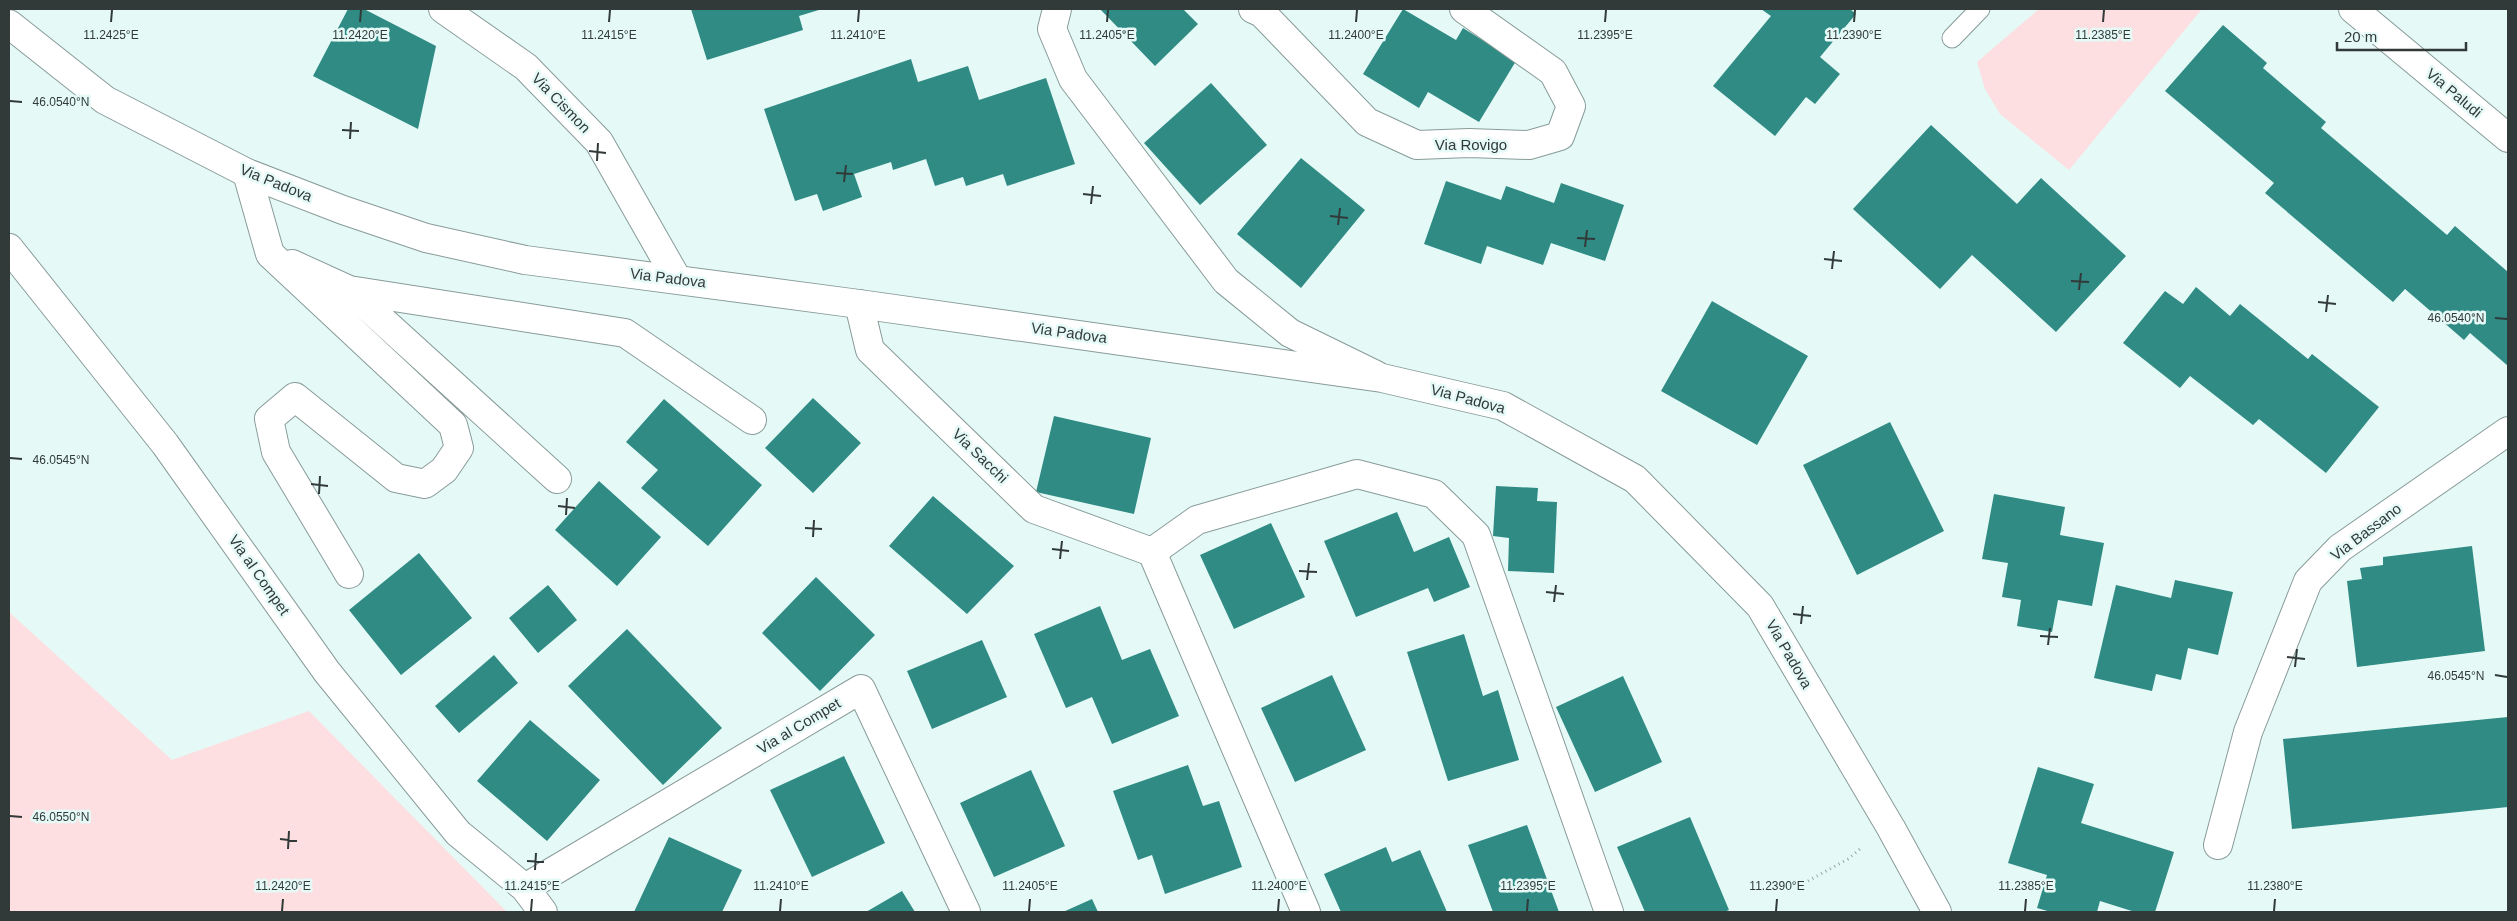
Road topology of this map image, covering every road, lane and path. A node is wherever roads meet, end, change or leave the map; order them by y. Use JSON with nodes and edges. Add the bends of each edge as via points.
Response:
{"nodes":[{"id":1,"x":443,"y":9,"type":"edge"},
{"id":2,"x":1057,"y":9,"type":"edge"},
{"id":3,"x":1253,"y":9,"type":"edge"},
{"id":4,"x":1464,"y":9,"type":"edge"},
{"id":5,"x":1980,"y":9,"type":"edge"},
{"id":6,"x":2353,"y":9,"type":"edge"},
{"id":7,"x":9,"y":24,"type":"edge"},
{"id":8,"x":1952,"y":38,"type":"dead end"},
{"id":9,"x":2508,"y":138,"type":"edge"},
{"id":10,"x":247,"y":173,"type":"junction"},
{"id":11,"x":9,"y":248,"type":"edge"},
{"id":12,"x":270,"y":254,"type":"junction"},
{"id":13,"x":677,"y":279,"type":"junction"},
{"id":14,"x":349,"y":290,"type":"junction"},
{"id":15,"x":859,"y":304,"type":"junction"},
{"id":16,"x":1382,"y":378,"type":"junction"},
{"id":17,"x":752,"y":420,"type":"dead end"},
{"id":18,"x":2508,"y":431,"type":"edge"},
{"id":19,"x":557,"y":479,"type":"dead end"},
{"id":20,"x":1152,"y":552,"type":"junction"},
{"id":21,"x":349,"y":574,"type":"dead end"},
{"id":22,"x":2218,"y":845,"type":"dead end"},
{"id":23,"x":1863,"y":847,"type":"dead end"},
{"id":24,"x":1808,"y":881,"type":"dead end"},
{"id":25,"x":525,"y":888,"type":"junction"},
{"id":26,"x":544,"y":912,"type":"edge"},
{"id":27,"x":966,"y":912,"type":"edge"},
{"id":28,"x":1306,"y":912,"type":"edge"},
{"id":29,"x":1609,"y":912,"type":"edge"},
{"id":30,"x":1937,"y":912,"type":"edge"}],
"edges":[{"from":1,"to":13,"type":"street","name":"Via Cismon","via":[[526,67],[598,142]]},
{"from":2,"to":16,"type":"street","via":[[1052,29],[1073,79],[1226,281],[1290,333]]},
{"from":3,"to":4,"type":"street","name":"Via Rovigo","via":[[1262,13],[1367,122],[1417,145],[1529,146],[1560,136],[1571,106],[1553,72]]},
{"from":5,"to":8,"type":"lane"},
{"from":6,"to":9,"type":"street","name":"Via Paludi"},
{"from":7,"to":10,"type":"street","name":"Via Padova","via":[[105,100]]},
{"from":10,"to":12,"type":"street"},
{"from":10,"to":13,"type":"street","name":"Via Padova","via":[[426,238],[525,260]]},
{"from":11,"to":25,"type":"street","name":"Via al Compet","via":[[165,444],[327,672],[458,833]]},
{"from":12,"to":14,"type":"street"},
{"from":12,"to":21,"type":"street","via":[[453,425],[459,448],[444,470],[425,484],[396,478],[295,397],[269,419],[276,452]]},
{"from":13,"to":15,"type":"street","name":"Via Padova"},
{"from":14,"to":17,"type":"street","via":[[625,333]]},
{"from":14,"to":19,"type":"street"},
{"from":15,"to":16,"type":"street","name":"Via Padova"},
{"from":15,"to":20,"type":"street","name":"Via Sacchi","via":[[870,350],[1034,509]]},
{"from":16,"to":30,"type":"street","name":"Via Padova","via":[[1504,406],[1635,479],[1760,606]]},
{"from":18,"to":22,"type":"street","name":"Via Bassano","via":[[2340,548],[2308,581],[2248,732]]},
{"from":20,"to":28,"type":"street"},
{"from":20,"to":29,"type":"street","via":[[1197,520],[1357,474],[1434,494],[1476,535]]},
{"from":23,"to":24,"type":"path"},
{"from":25,"to":26,"type":"street","name":"Via al Compet"},
{"from":25,"to":27,"type":"street","name":"Via al Compet","via":[[861,689]]}]}
